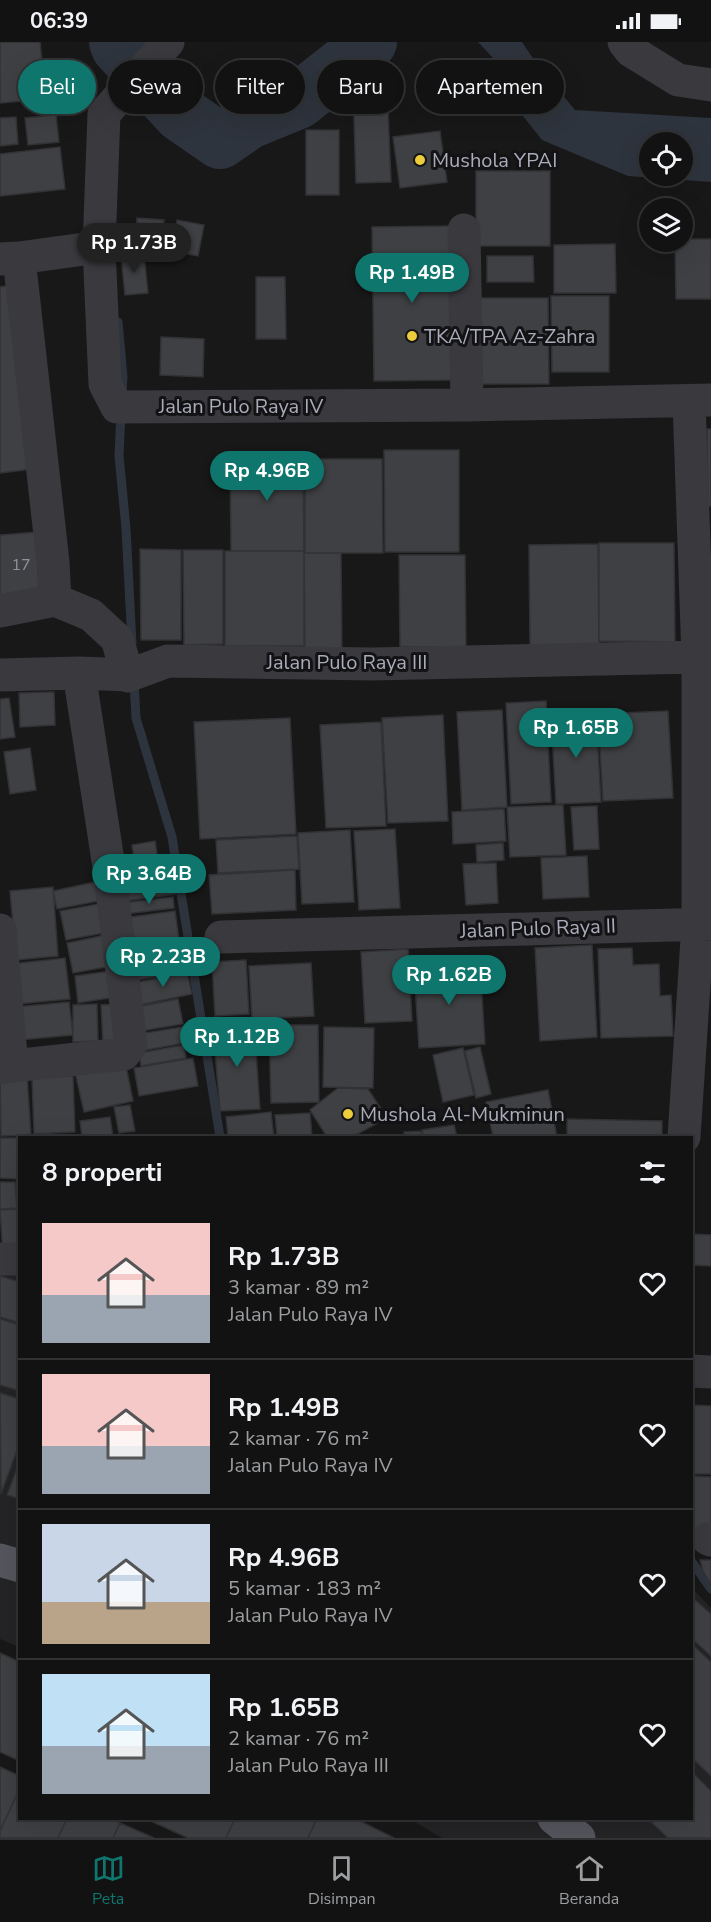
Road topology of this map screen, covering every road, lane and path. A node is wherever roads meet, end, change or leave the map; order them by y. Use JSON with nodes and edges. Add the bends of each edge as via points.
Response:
{"nodes":[{"id":1,"x":168,"y":42,"type":"edge"},
{"id":2,"x":624,"y":42,"type":"edge"},
{"id":3,"x":711,"y":85,"type":"edge"},
{"id":4,"x":464,"y":230,"type":"dead end"},
{"id":5,"x":99,"y":247,"type":"junction"},
{"id":6,"x":10,"y":259,"type":"edge"},
{"id":7,"x":700,"y":401,"type":"edge"},
{"id":8,"x":467,"y":405,"type":"junction"},
{"id":9,"x":55,"y":600,"type":"junction"},
{"id":10,"x":0,"y":611,"type":"edge"},
{"id":11,"x":698,"y":657,"type":"junction"},
{"id":12,"x":79,"y":673,"type":"junction"},
{"id":13,"x":0,"y":675,"type":"edge"},
{"id":14,"x":129,"y":675,"type":"junction"},
{"id":15,"x":705,"y":924,"type":"edge"},
{"id":16,"x":0,"y":930,"type":"edge"},
{"id":17,"x":221,"y":937,"type":"dead end"},
{"id":18,"x":6,"y":1067,"type":"edge"},
{"id":19,"x":684,"y":1136,"type":"edge"},
{"id":20,"x":0,"y":1258,"type":"edge"},
{"id":21,"x":18,"y":1259,"type":"edge"},
{"id":22,"x":693,"y":1371,"type":"edge"},
{"id":23,"x":711,"y":1372,"type":"edge"},
{"id":24,"x":0,"y":1560,"type":"edge"},
{"id":25,"x":18,"y":1565,"type":"edge"},
{"id":26,"x":556,"y":1820,"type":"edge"},
{"id":27,"x":579,"y":1838,"type":"edge"}],
"edges":[{"from":1,"to":5,"type":"street","name":"Jalan Pulo Raya IV","via":[[104,114]]},
{"from":2,"to":3,"type":"street","via":[[631,51],[678,80]]},
{"from":4,"to":8,"type":"street"},
{"from":5,"to":6,"type":"street"},
{"from":5,"to":8,"type":"street","name":"Jalan Pulo Raya IV","via":[[105,384],[117,407]]},
{"from":6,"to":9,"type":"street","via":[[41,446]]},
{"from":7,"to":8,"type":"street","name":"Jalan Pulo Raya IV"},
{"from":7,"to":11,"type":"street"},
{"from":9,"to":10,"type":"street"},
{"from":9,"to":14,"type":"street","via":[[91,615],[117,639]]},
{"from":11,"to":14,"type":"street","name":"Jalan Pulo Raya III","via":[[373,663],[168,661]]},
{"from":11,"to":15,"type":"street"},
{"from":12,"to":13,"type":"street","name":"Jalan Pulo Raya III"},
{"from":12,"to":14,"type":"street","name":"Jalan Pulo Raya III"},
{"from":12,"to":18,"type":"street","via":[[131,1044],[124,1054]]},
{"from":15,"to":17,"type":"street","name":"Jalan Pulo Raya II"},
{"from":15,"to":19,"type":"street"},
{"from":16,"to":18,"type":"street"},
{"from":20,"to":21,"type":"street"},
{"from":22,"to":23,"type":"street"},
{"from":24,"to":25,"type":"main road"},
{"from":26,"to":27,"type":"main road"}]}
